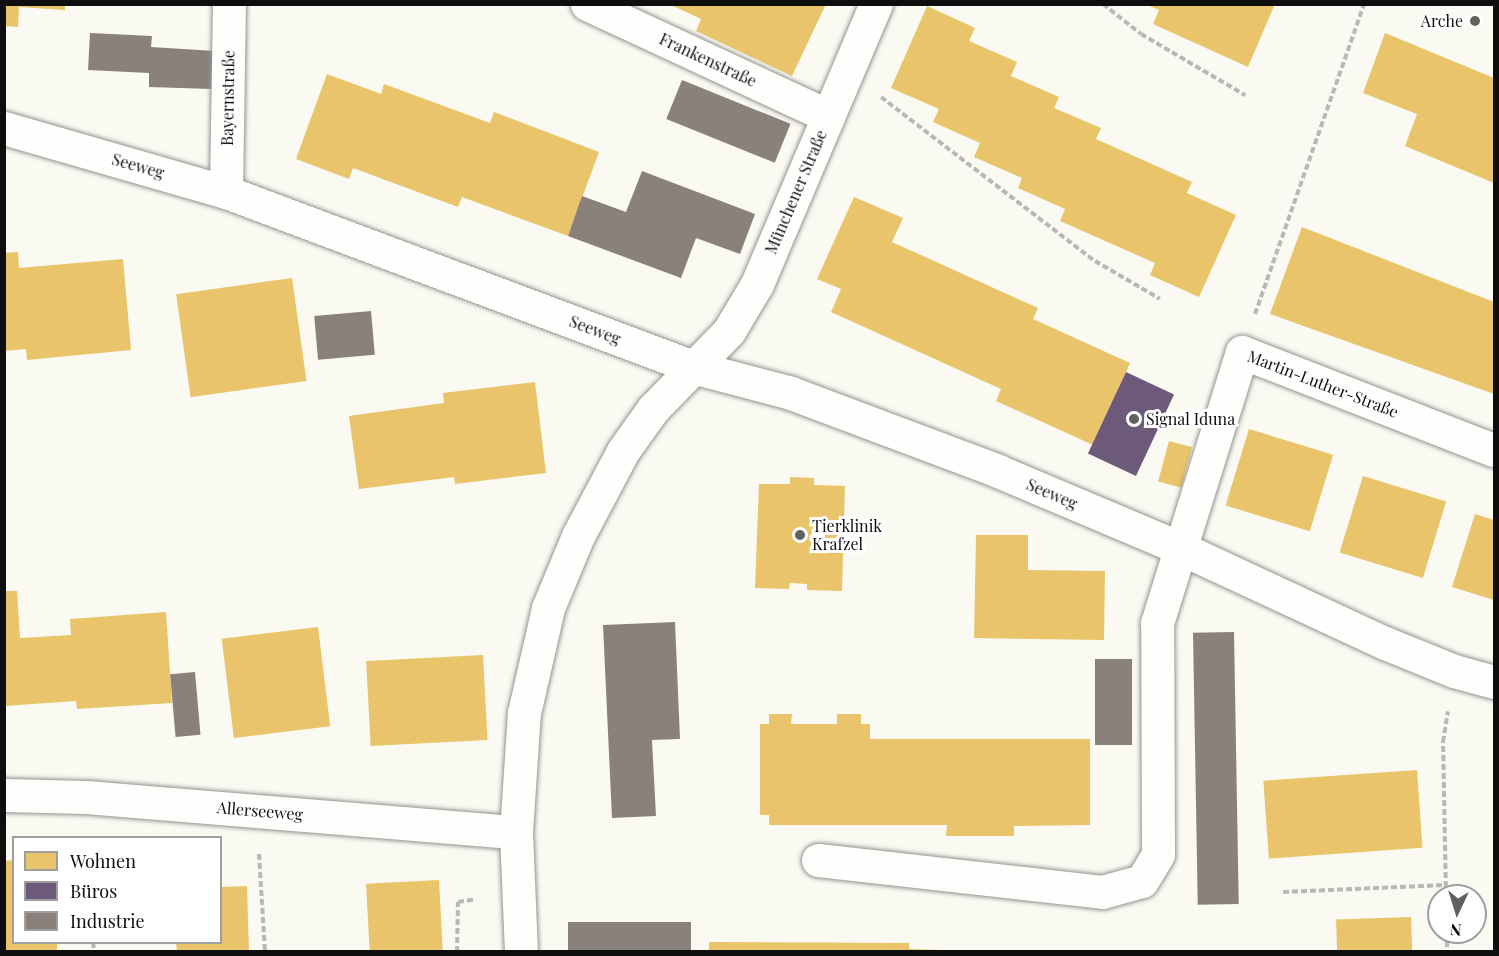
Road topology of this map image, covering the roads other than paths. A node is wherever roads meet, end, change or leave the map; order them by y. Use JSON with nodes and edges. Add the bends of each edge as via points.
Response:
{"nodes":[{"id":1,"x":229,"y":4,"type":"edge"},
{"id":2,"x":587,"y":4,"type":"edge"},
{"id":3,"x":876,"y":4,"type":"edge"},
{"id":4,"x":828,"y":116,"type":"junction"},
{"id":5,"x":4,"y":128,"type":"edge"},
{"id":6,"x":226,"y":192,"type":"junction"},
{"id":7,"x":696,"y":368,"type":"junction"},
{"id":8,"x":1494,"y":450,"type":"edge"},
{"id":9,"x":1180,"y":548,"type":"junction"},
{"id":10,"x":1494,"y":682,"type":"edge"},
{"id":11,"x":4,"y":795,"type":"edge"},
{"id":12,"x":516,"y":832,"type":"junction"},
{"id":13,"x":818,"y":860,"type":"dead end"},
{"id":14,"x":521,"y":951,"type":"edge"}],
"edges":[{"from":1,"to":6,"type":"street","name":"Bayernstraße"},
{"from":2,"to":4,"type":"street","name":"Frankenstraße"},
{"from":3,"to":4,"type":"street","name":"Münchener Straße"},
{"from":4,"to":7,"type":"street","name":"Münchener Straße","via":[[756,284],[729,331]]},
{"from":5,"to":6,"type":"street","name":"Seeweg"},
{"from":6,"to":7,"type":"street","name":"Seeweg"},
{"from":7,"to":9,"type":"street","name":"Seeweg","via":[[791,393],[998,471]]},
{"from":7,"to":12,"type":"street","name":"Münchener Straße","via":[[653,409],[623,451],[578,536],[548,608],[524,713]]},
{"from":8,"to":9,"type":"street","name":"Martin-Luther-Straße","via":[[1242,351]]},
{"from":9,"to":10,"type":"street","name":"Seeweg","via":[[1385,643]]},
{"from":9,"to":13,"type":"street","via":[[1157,623],[1158,854],[1142,881],[1102,892]]},
{"from":11,"to":12,"type":"street","name":"Allerseeweg","via":[[86,797]]},
{"from":12,"to":14,"type":"street","name":"Münchener Straße"}]}
